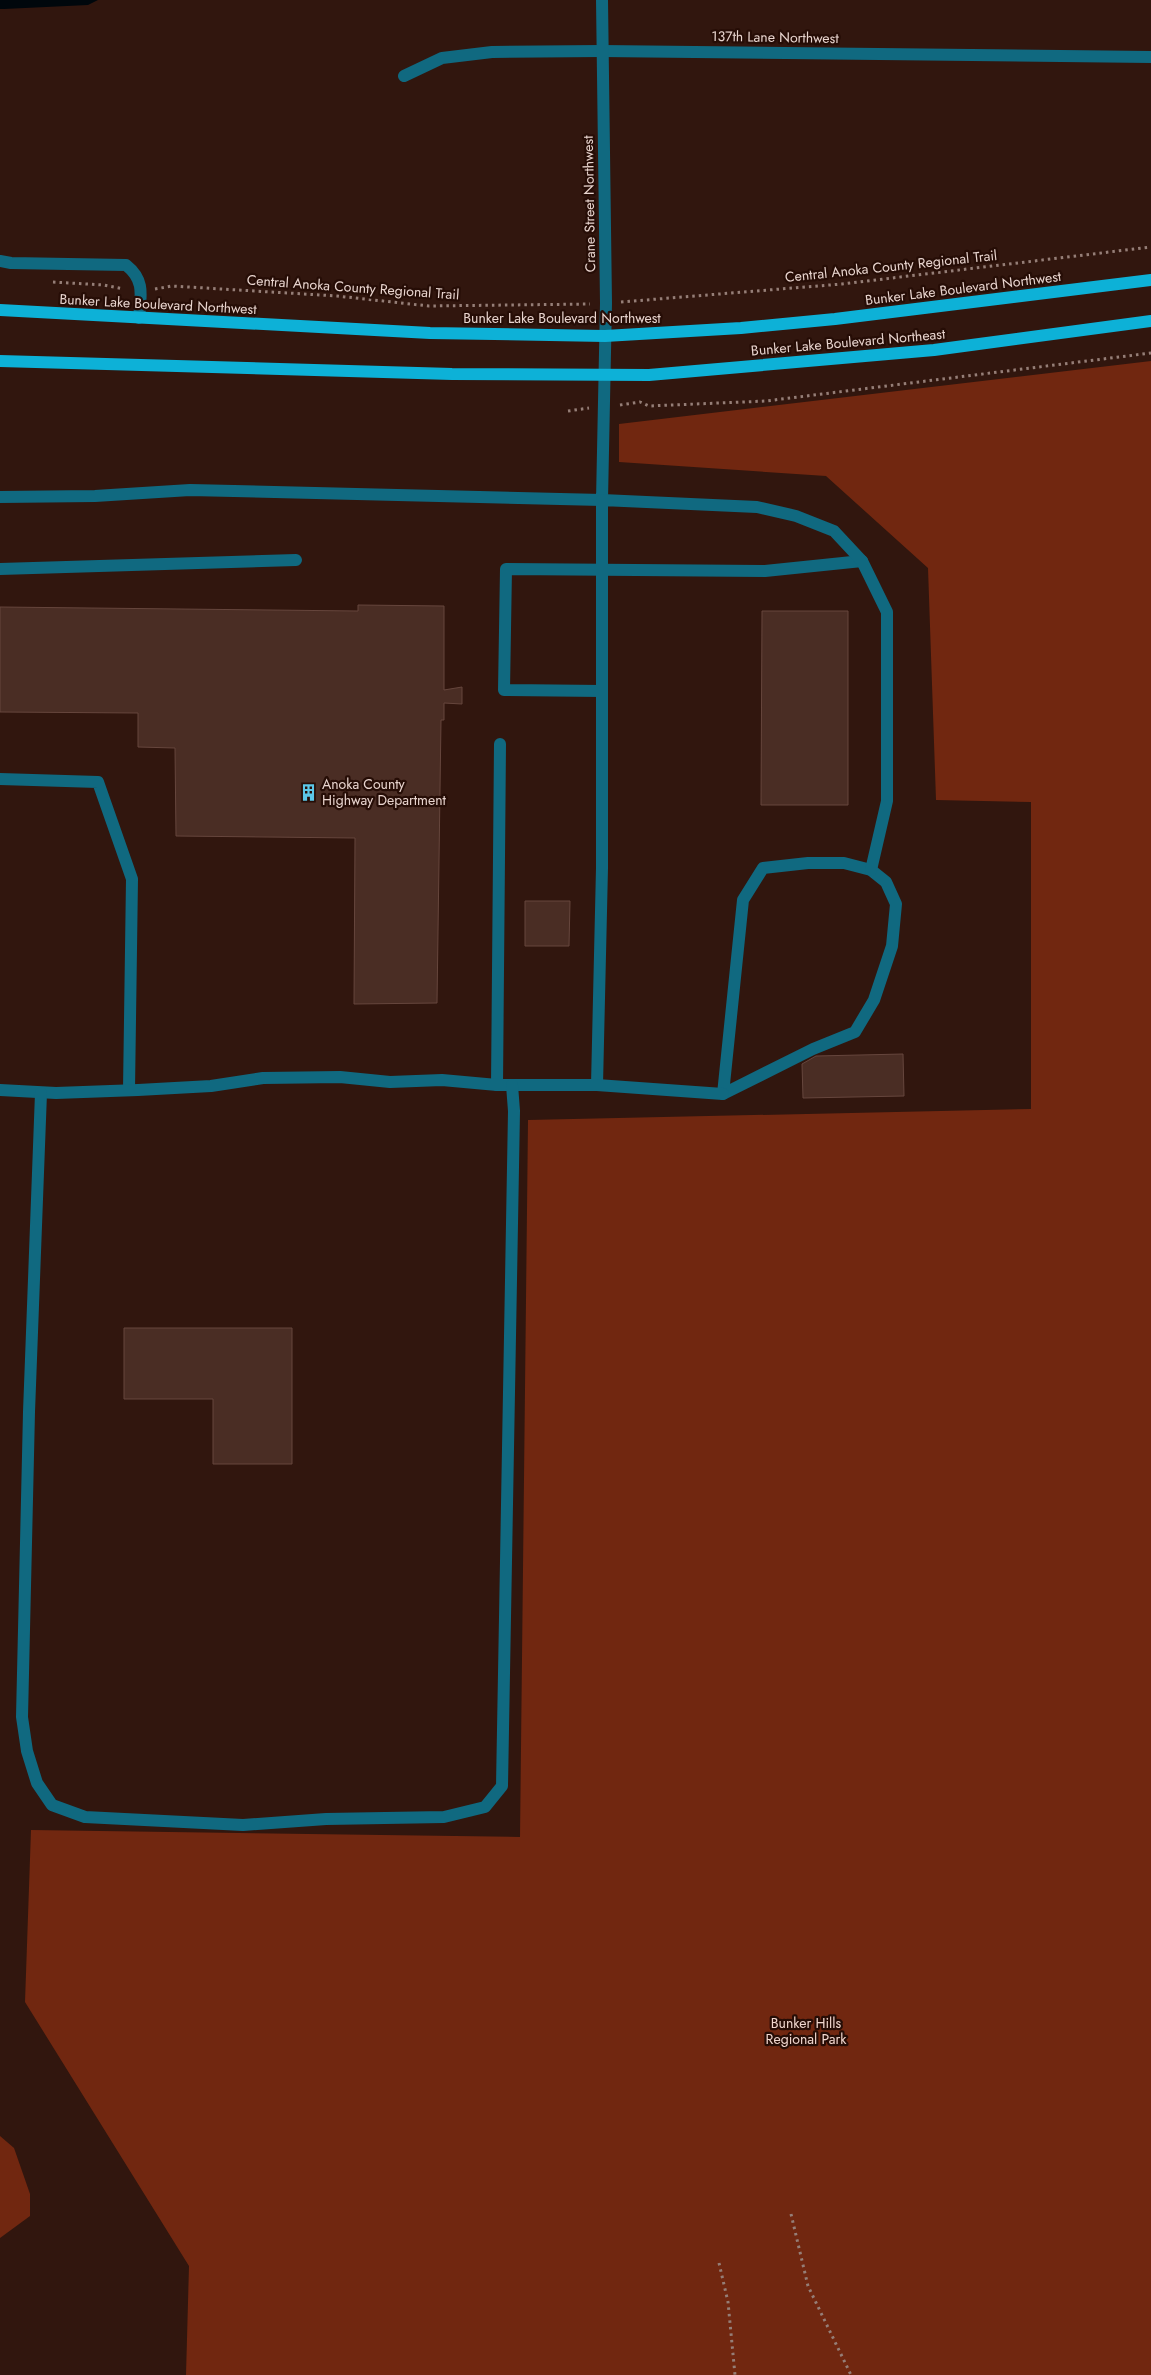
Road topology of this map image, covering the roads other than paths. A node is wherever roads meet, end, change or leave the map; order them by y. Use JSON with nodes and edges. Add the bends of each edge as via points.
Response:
{"nodes":[{"id":1,"x":602,"y":0,"type":"edge"},
{"id":2,"x":602,"y":51,"type":"junction"},
{"id":3,"x":1151,"y":57,"type":"edge"},
{"id":4,"x":404,"y":76,"type":"dead end"},
{"id":5,"x":0,"y":261,"type":"edge"},
{"id":6,"x":1151,"y":280,"type":"edge"},
{"id":7,"x":0,"y":310,"type":"edge"},
{"id":8,"x":139,"y":318,"type":"junction"},
{"id":9,"x":1151,"y":321,"type":"edge"},
{"id":10,"x":605,"y":336,"type":"junction"},
{"id":11,"x":0,"y":361,"type":"edge"},
{"id":12,"x":603,"y":375,"type":"junction"},
{"id":13,"x":0,"y":497,"type":"edge"},
{"id":14,"x":602,"y":500,"type":"junction"},
{"id":15,"x":296,"y":560,"type":"dead end"},
{"id":16,"x":862,"y":561,"type":"junction"},
{"id":17,"x":0,"y":569,"type":"edge"},
{"id":18,"x":602,"y":569,"type":"junction"},
{"id":19,"x":602,"y":691,"type":"junction"},
{"id":20,"x":500,"y":744,"type":"dead end"},
{"id":21,"x":0,"y":779,"type":"edge"},
{"id":22,"x":871,"y":870,"type":"junction"},
{"id":23,"x":497,"y":1085,"type":"junction"},
{"id":24,"x":512,"y":1085,"type":"junction"},
{"id":25,"x":597,"y":1085,"type":"junction"},
{"id":26,"x":0,"y":1090,"type":"edge"},
{"id":27,"x":129,"y":1090,"type":"junction"},
{"id":28,"x":41,"y":1092,"type":"junction"},
{"id":29,"x":723,"y":1094,"type":"junction"}],
"edges":[{"from":1,"to":2,"type":"street","name":"Crane Street Northwest"},
{"from":2,"to":3,"type":"street","name":"137th Lane Northwest"},
{"from":2,"to":4,"type":"street","name":"137th Lane Northwest","via":[[492,52],[442,58]]},
{"from":2,"to":10,"type":"street","name":"Crane Street Northwest"},
{"from":5,"to":8,"type":"street","via":[[126,265],[136,273],[141,289]]},
{"from":6,"to":10,"type":"main road","name":"Bunker Lake Boulevard Northwest","via":[[835,319]]},
{"from":7,"to":8,"type":"main road","name":"Bunker Lake Boulevard Northwest"},
{"from":8,"to":10,"type":"main road","name":"Bunker Lake Boulevard Northwest","via":[[430,333]]},
{"from":9,"to":12,"type":"main road","name":"Bunker Lake Boulevard Northeast","via":[[925,351],[648,375]]},
{"from":10,"to":12,"type":"street","name":"Crane Street Northwest"},
{"from":11,"to":12,"type":"main road","name":"Bunker Lake Boulevard Northeast","via":[[452,374]]},
{"from":12,"to":14,"type":"street","name":"Crane Street Northwest"},
{"from":13,"to":14,"type":"street","via":[[190,490]]},
{"from":14,"to":16,"type":"street","via":[[757,507],[796,516],[834,531]]},
{"from":14,"to":18,"type":"street","name":"Crane Street Northwest"},
{"from":15,"to":17,"type":"street"},
{"from":16,"to":18,"type":"street","via":[[765,571]]},
{"from":16,"to":22,"type":"street","via":[[887,612],[887,801]]},
{"from":18,"to":19,"type":"street","name":"Crane Street Northwest"},
{"from":18,"to":19,"type":"street","via":[[506,569],[504,690]]},
{"from":19,"to":25,"type":"street","name":"Crane Street Northwest"},
{"from":20,"to":23,"type":"street"},
{"from":21,"to":27,"type":"street","via":[[98,782],[132,879]]},
{"from":22,"to":29,"type":"street","via":[[886,882],[896,904],[892,946],[874,1000],[855,1032]]},
{"from":22,"to":29,"type":"street","via":[[844,862],[808,862],[763,868],[743,900]]},
{"from":23,"to":24,"type":"street"},
{"from":23,"to":27,"type":"street","via":[[442,1080],[390,1082],[293,1077]]},
{"from":24,"to":25,"type":"street"},
{"from":24,"to":28,"type":"street","via":[[502,1786],[484,1807],[444,1817],[326,1819],[243,1825],[85,1817],[52,1805],[37,1783],[27,1751],[22,1717],[28,1412]]},
{"from":25,"to":29,"type":"street"},
{"from":26,"to":28,"type":"street"},
{"from":27,"to":28,"type":"street"}]}
